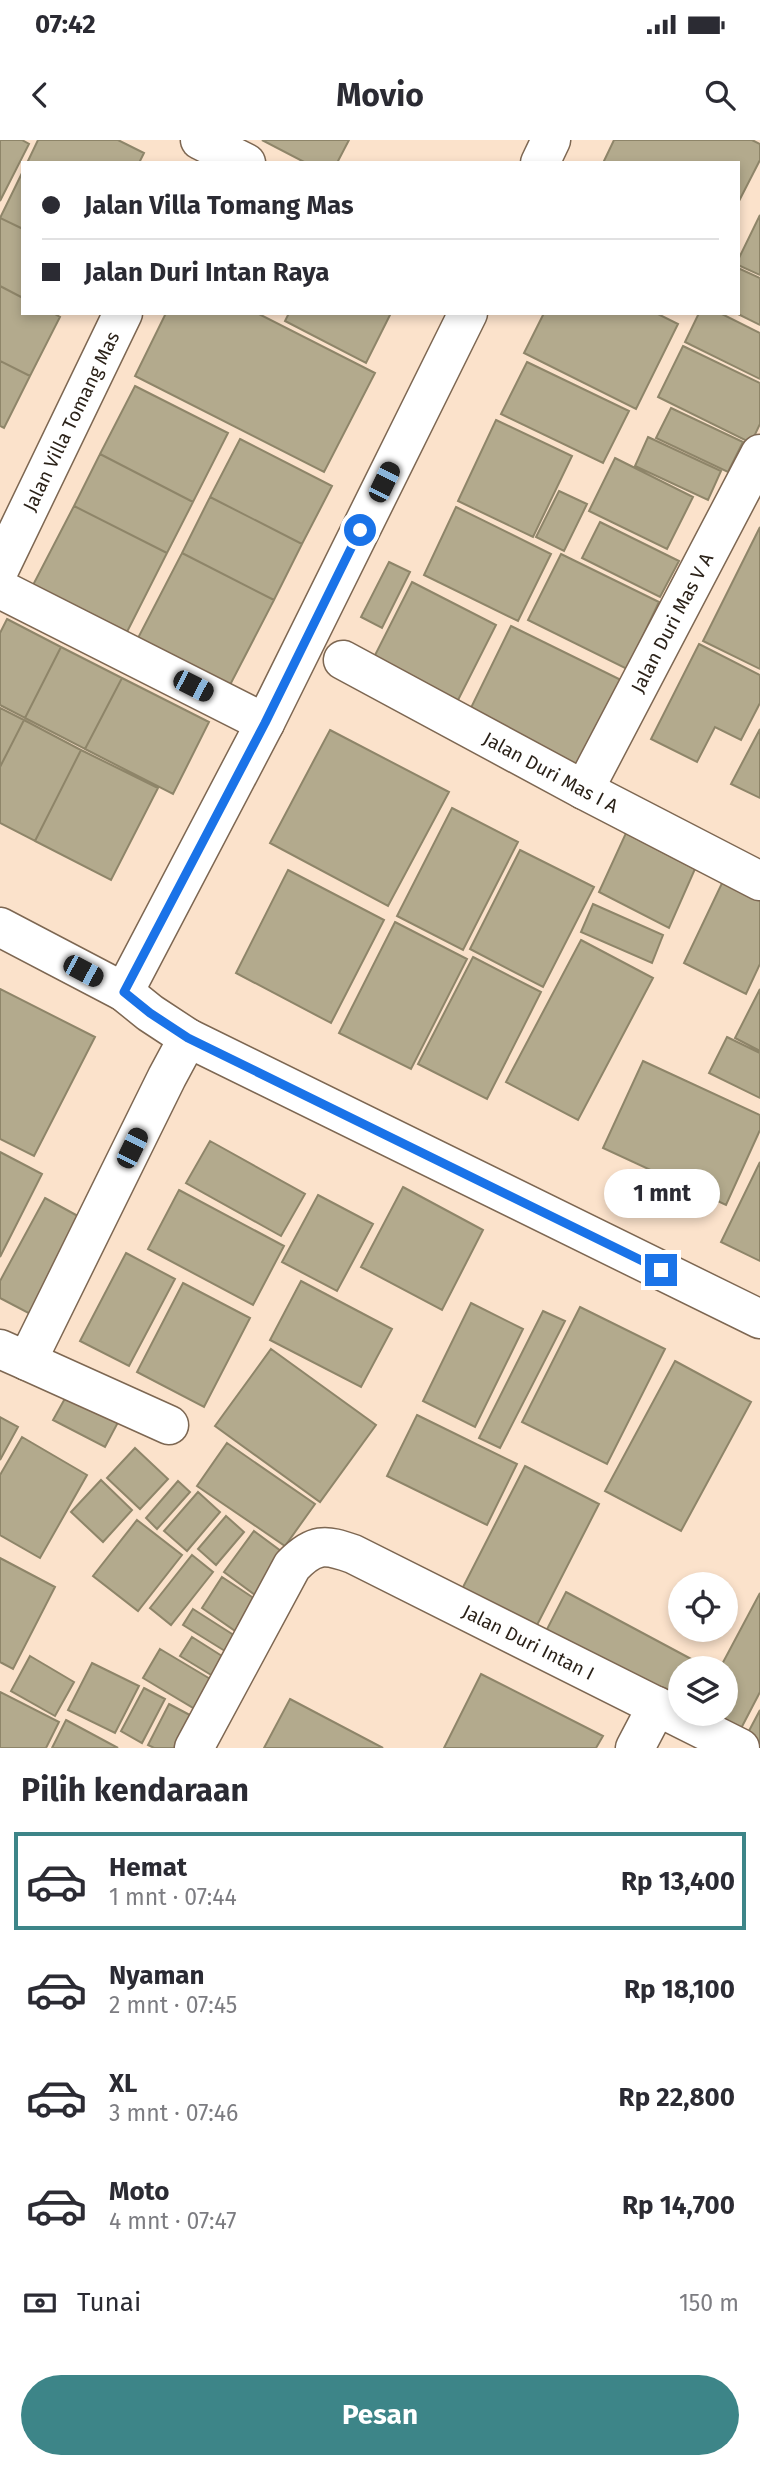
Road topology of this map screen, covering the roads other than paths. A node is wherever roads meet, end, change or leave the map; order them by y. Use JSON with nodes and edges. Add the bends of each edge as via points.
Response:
{"nodes":[{"id":1,"x":551,"y":140,"type":"edge"},
{"id":2,"x":201,"y":149,"type":"edge"},
{"id":3,"x":240,"y":161,"type":"edge"},
{"id":4,"x":541,"y":161,"type":"edge"},
{"id":5,"x":123,"y":315,"type":"edge"},
{"id":6,"x":467,"y":315,"type":"edge"},
{"id":7,"x":760,"y":454,"type":"edge"},
{"id":8,"x":0,"y":568,"type":"edge"},
{"id":9,"x":0,"y":589,"type":"edge"},
{"id":10,"x":343,"y":660,"type":"dead end"},
{"id":11,"x":265,"y":723,"type":"junction"},
{"id":12,"x":584,"y":790,"type":"junction"},
{"id":13,"x":760,"y":881,"type":"edge"},
{"id":14,"x":0,"y":927,"type":"edge"},
{"id":15,"x":124,"y":992,"type":"junction"},
{"id":16,"x":188,"y":1038,"type":"junction"},
{"id":17,"x":760,"y":1319,"type":"edge"},
{"id":18,"x":13,"y":1355,"type":"edge"},
{"id":19,"x":169,"y":1425,"type":"dead end"},
{"id":20,"x":657,"y":1706,"type":"junction"},
{"id":21,"x":194,"y":1748,"type":"edge"},
{"id":22,"x":635,"y":1748,"type":"edge"},
{"id":23,"x":740,"y":1748,"type":"edge"}],
"edges":[{"from":1,"to":4,"type":"street"},
{"from":2,"to":3,"type":"street"},
{"from":5,"to":8,"type":"street","name":"Jalan Villa Tomang Mas"},
{"from":6,"to":11,"type":"street"},
{"from":7,"to":12,"type":"street","name":"Jalan Duri Mas V A"},
{"from":9,"to":11,"type":"street"},
{"from":10,"to":12,"type":"street","name":"Jalan Duri Mas I A"},
{"from":11,"to":15,"type":"street"},
{"from":12,"to":13,"type":"street","name":"Jalan Duri Mas I A"},
{"from":14,"to":15,"type":"street"},
{"from":15,"to":16,"type":"street"},
{"from":16,"to":17,"type":"street"},
{"from":16,"to":18,"type":"street"},
{"from":18,"to":19,"type":"street"},
{"from":20,"to":21,"type":"street","name":"Jalan Duri Intan I","via":[[353,1554],[334,1547],[313,1547],[285,1577]]},
{"from":20,"to":22,"type":"street"},
{"from":20,"to":23,"type":"street","name":"Jalan Duri Intan I"}]}
